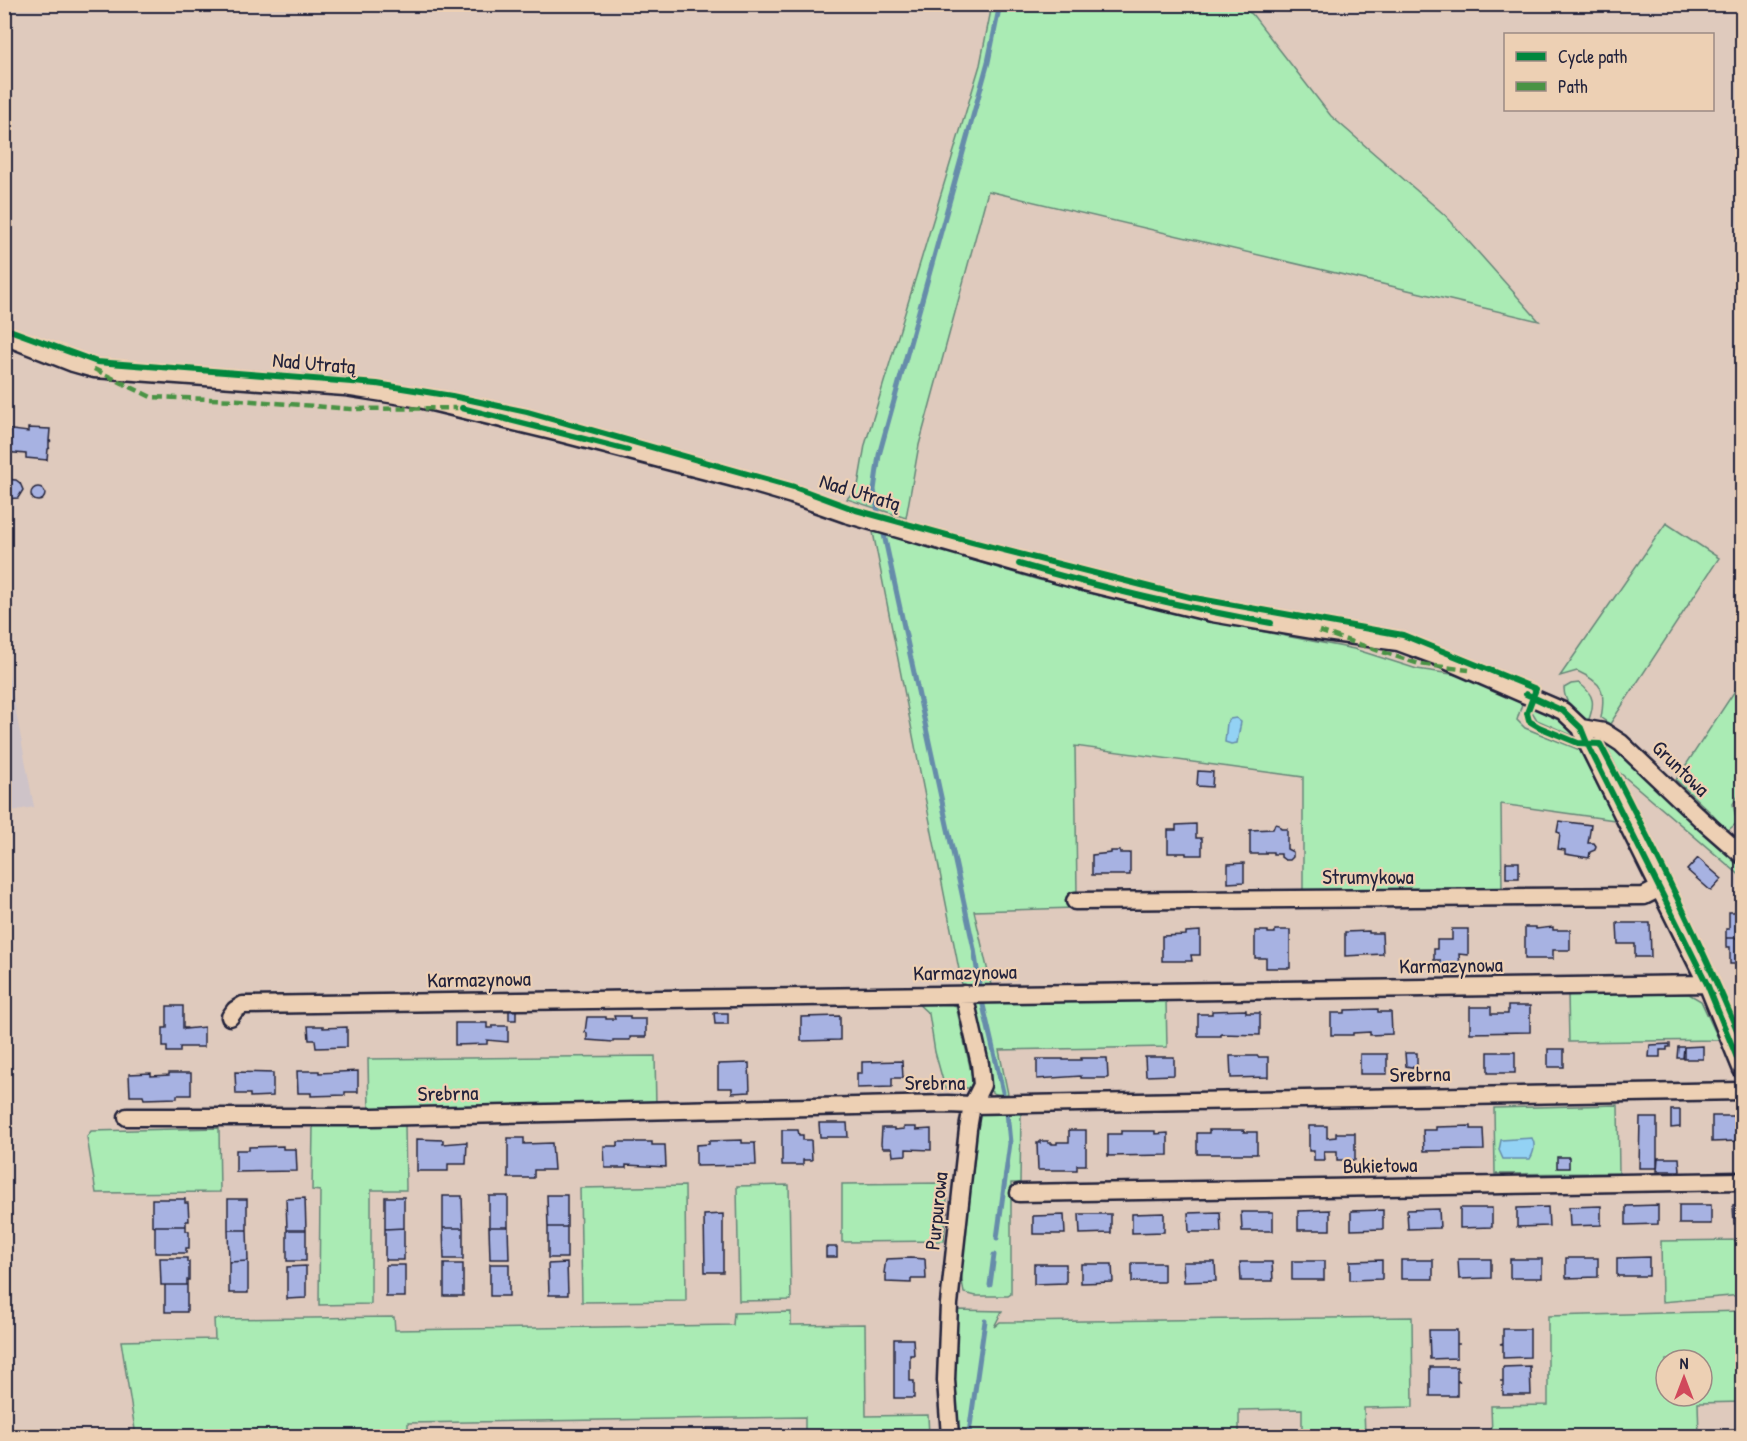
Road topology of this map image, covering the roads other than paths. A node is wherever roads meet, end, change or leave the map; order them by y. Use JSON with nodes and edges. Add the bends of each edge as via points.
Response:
{"nodes":[{"id":1,"x":4,"y":336,"type":"edge"},
{"id":2,"x":1581,"y":728,"type":"junction"},
{"id":3,"x":1743,"y":855,"type":"edge"},
{"id":4,"x":1660,"y":888,"type":"junction"},
{"id":5,"x":1075,"y":901,"type":"dead end"},
{"id":6,"x":1707,"y":984,"type":"junction"},
{"id":7,"x":964,"y":994,"type":"junction"},
{"id":8,"x":230,"y":1017,"type":"dead end"},
{"id":9,"x":1743,"y":1070,"type":"edge"},
{"id":10,"x":1743,"y":1091,"type":"edge"},
{"id":11,"x":972,"y":1105,"type":"junction"},
{"id":12,"x":127,"y":1118,"type":"dead end"},
{"id":13,"x":1743,"y":1181,"type":"edge"},
{"id":14,"x":1019,"y":1193,"type":"dead end"},
{"id":15,"x":950,"y":1437,"type":"edge"}],
"edges":[{"from":1,"to":2,"type":"street","name":"Nad Utratą","via":[[94,369],[345,387],[463,408],[741,480],[1080,581],[1212,613],[1398,642],[1563,711]]},
{"from":2,"to":3,"type":"street","name":"Gruntowa","via":[[1604,732],[1621,742]]},
{"from":2,"to":4,"type":"street"},
{"from":4,"to":5,"type":"street","name":"Strumykowa","via":[[1644,896]]},
{"from":4,"to":6,"type":"street"},
{"from":6,"to":7,"type":"street","name":"Karmazynowa"},
{"from":6,"to":9,"type":"street"},
{"from":7,"to":8,"type":"street","name":"Karmazynowa","via":[[243,1005]]},
{"from":7,"to":11,"type":"street","name":"Purpurowa","via":[[982,1085]]},
{"from":10,"to":11,"type":"street","name":"Srebrna"},
{"from":11,"to":12,"type":"street","name":"Srebrna"},
{"from":11,"to":15,"type":"street","name":"Purpurowa","via":[[949,1304],[946,1380]]},
{"from":13,"to":14,"type":"street","name":"Bukietowa"}]}
